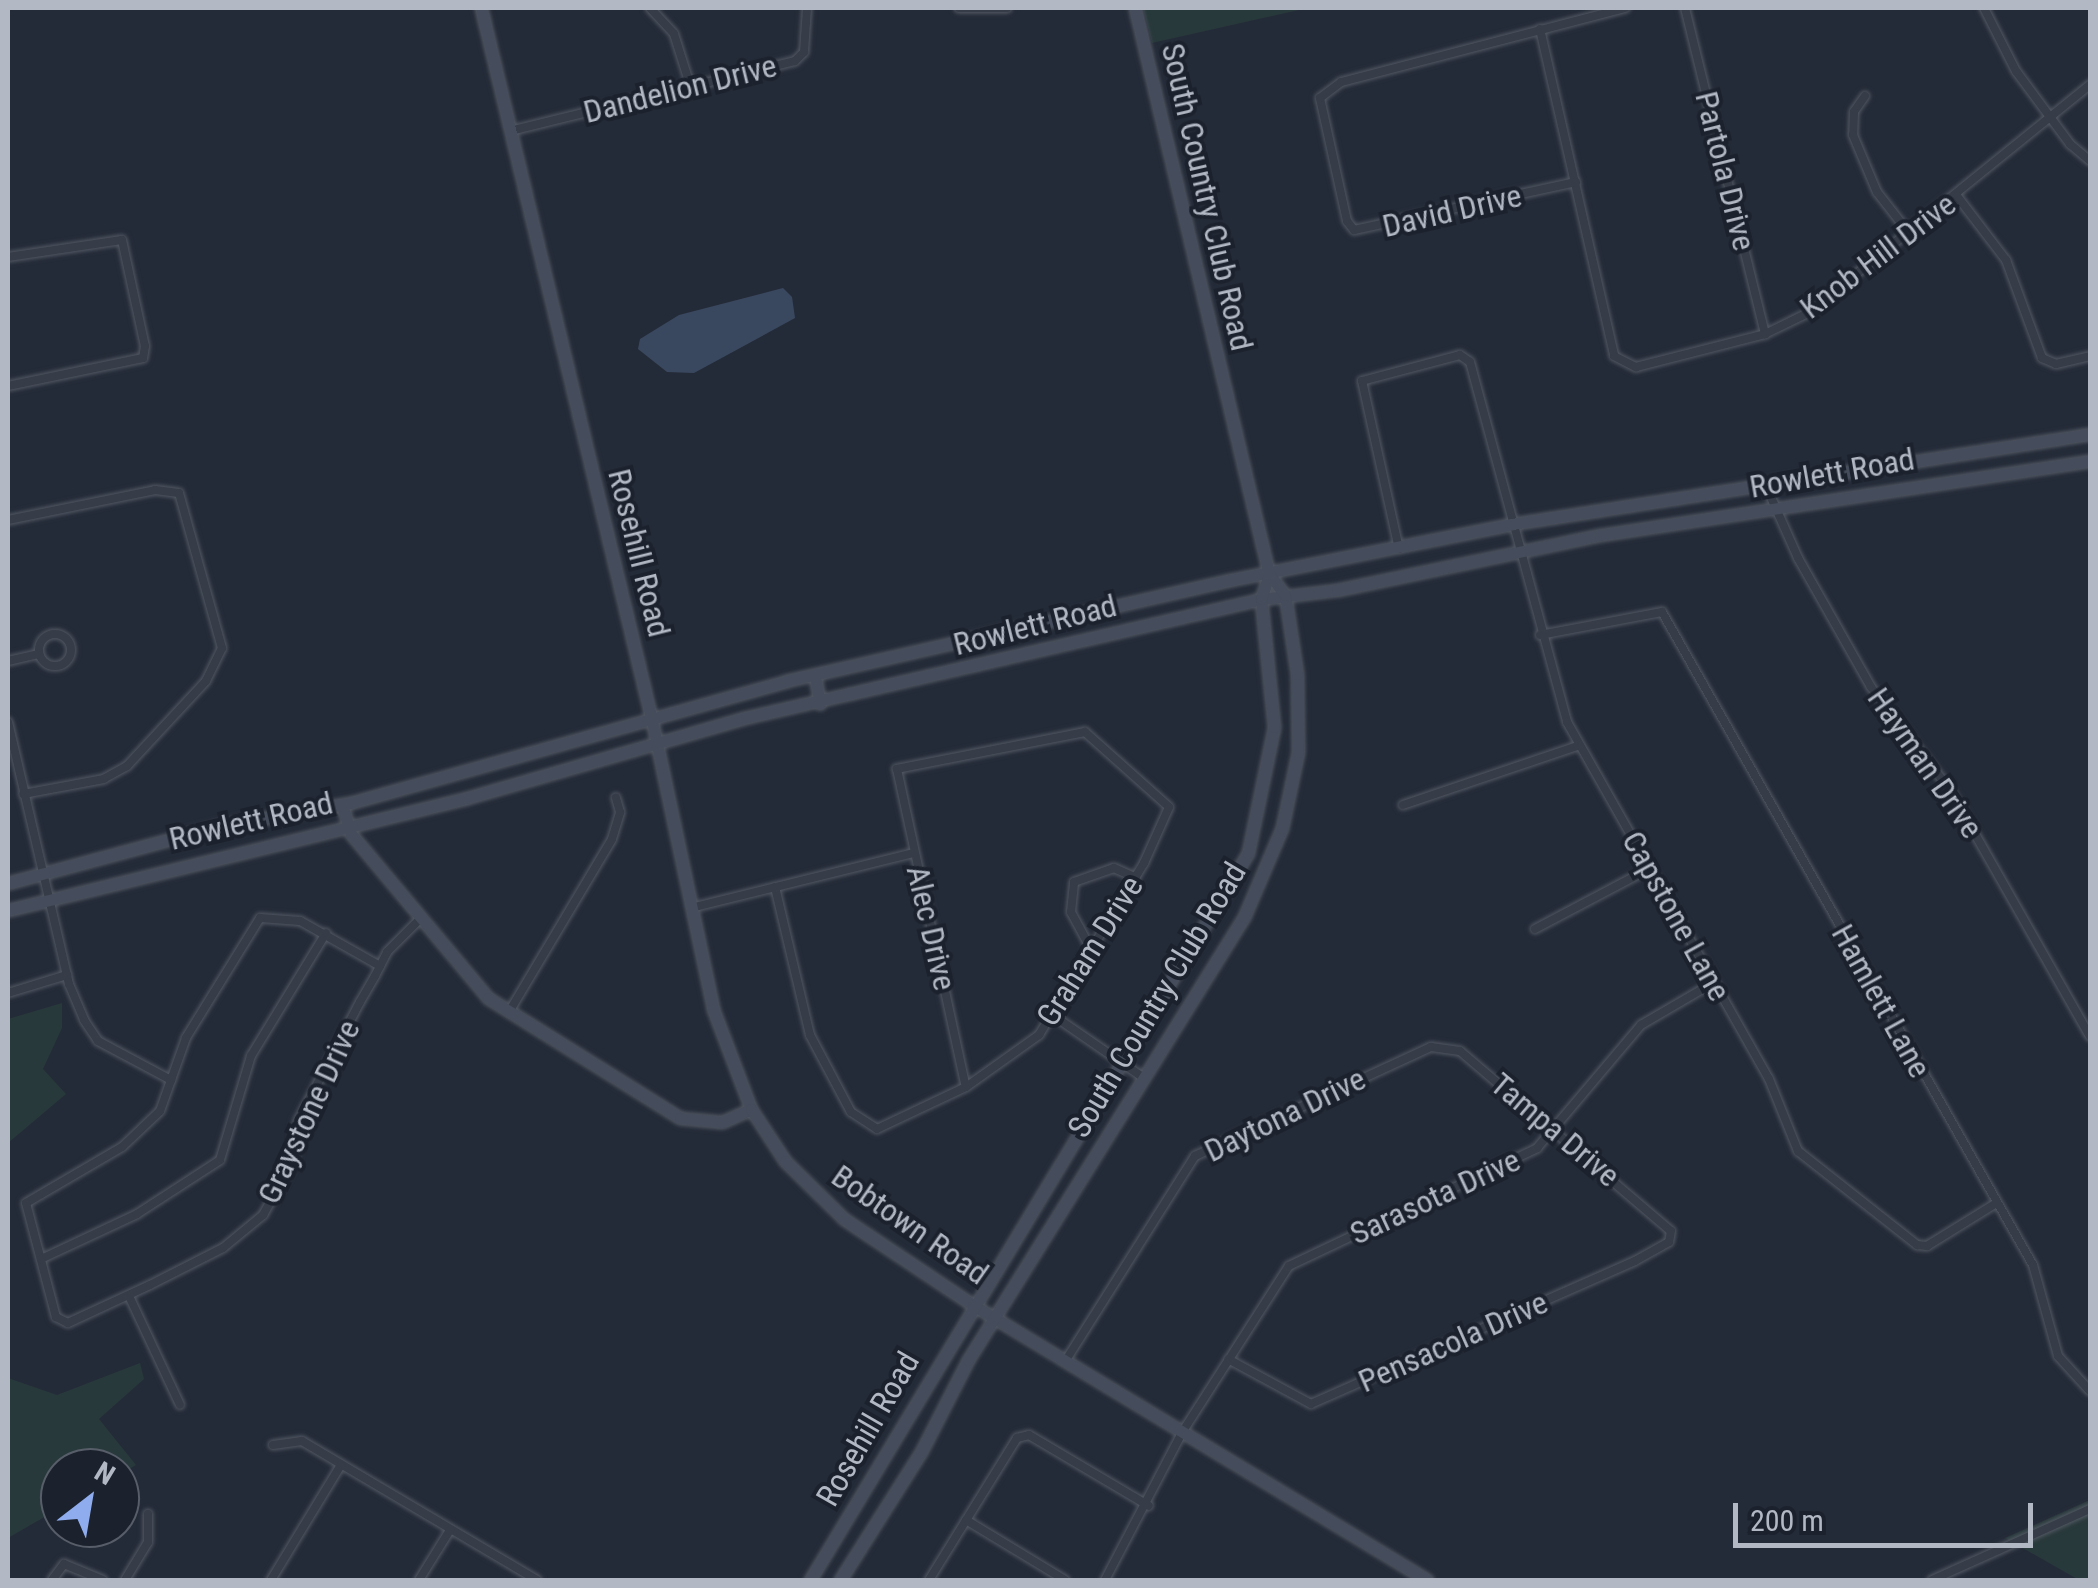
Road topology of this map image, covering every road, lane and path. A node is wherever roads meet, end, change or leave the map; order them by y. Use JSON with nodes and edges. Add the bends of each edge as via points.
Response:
{"nodes":[{"id":1,"x":481,"y":8,"type":"edge"},
{"id":2,"x":650,"y":8,"type":"edge"},
{"id":3,"x":807,"y":8,"type":"edge"},
{"id":4,"x":959,"y":8,"type":"edge"},
{"id":5,"x":1004,"y":8,"type":"edge"},
{"id":6,"x":1135,"y":8,"type":"edge"},
{"id":7,"x":1626,"y":8,"type":"edge"},
{"id":8,"x":1684,"y":8,"type":"edge"},
{"id":9,"x":1984,"y":8,"type":"edge"},
{"id":10,"x":1540,"y":28,"type":"junction"},
{"id":11,"x":2090,"y":85,"type":"edge"},
{"id":12,"x":691,"y":88,"type":"junction"},
{"id":13,"x":1865,"y":96,"type":"dead end"},
{"id":14,"x":2050,"y":119,"type":"junction"},
{"id":15,"x":510,"y":131,"type":"junction"},
{"id":16,"x":2090,"y":161,"type":"edge"},
{"id":17,"x":1576,"y":182,"type":"junction"},
{"id":18,"x":1957,"y":196,"type":"junction"},
{"id":19,"x":1909,"y":234,"type":"junction"},
{"id":20,"x":8,"y":257,"type":"edge"},
{"id":21,"x":1765,"y":334,"type":"junction"},
{"id":22,"x":2090,"y":356,"type":"edge"},
{"id":23,"x":8,"y":386,"type":"edge"},
{"id":24,"x":2090,"y":434,"type":"edge"},
{"id":25,"x":2037,"y":444,"type":"junction"},
{"id":26,"x":1906,"y":459,"type":"junction"},
{"id":27,"x":2090,"y":462,"type":"edge"},
{"id":28,"x":2049,"y":470,"type":"junction"},
{"id":29,"x":1766,"y":486,"type":"junction"},
{"id":30,"x":1911,"y":486,"type":"junction"},
{"id":31,"x":1775,"y":512,"type":"junction"},
{"id":32,"x":8,"y":520,"type":"edge"},
{"id":33,"x":1512,"y":524,"type":"junction"},
{"id":34,"x":1400,"y":550,"type":"junction"},
{"id":35,"x":1516,"y":550,"type":"junction"},
{"id":36,"x":1269,"y":574,"type":"junction"},
{"id":37,"x":1285,"y":595,"type":"junction"},
{"id":38,"x":1262,"y":599,"type":"junction"},
{"id":39,"x":1540,"y":635,"type":"junction"},
{"id":40,"x":39,"y":654,"type":"junction"},
{"id":41,"x":8,"y":661,"type":"edge"},
{"id":42,"x":816,"y":676,"type":"junction"},
{"id":43,"x":820,"y":704,"type":"junction"},
{"id":44,"x":652,"y":721,"type":"junction"},
{"id":45,"x":8,"y":722,"type":"edge"},
{"id":46,"x":654,"y":744,"type":"junction"},
{"id":47,"x":1578,"y":746,"type":"junction"},
{"id":48,"x":897,"y":769,"type":"joint"},
{"id":49,"x":24,"y":794,"type":"junction"},
{"id":50,"x":616,"y":798,"type":"dead end"},
{"id":51,"x":342,"y":805,"type":"junction"},
{"id":52,"x":1403,"y":806,"type":"dead end"},
{"id":53,"x":348,"y":827,"type":"junction"},
{"id":54,"x":913,"y":853,"type":"junction"},
{"id":55,"x":1649,"y":869,"type":"junction"},
{"id":56,"x":42,"y":874,"type":"junction"},
{"id":57,"x":1136,"y":878,"type":"junction"},
{"id":58,"x":8,"y":883,"type":"edge"},
{"id":59,"x":775,"y":887,"type":"junction"},
{"id":60,"x":49,"y":898,"type":"junction"},
{"id":61,"x":1222,"y":904,"type":"junction"},
{"id":62,"x":691,"y":908,"type":"junction"},
{"id":63,"x":8,"y":910,"type":"edge"},
{"id":64,"x":1244,"y":917,"type":"junction"},
{"id":65,"x":419,"y":920,"type":"junction"},
{"id":66,"x":1535,"y":929,"type":"dead end"},
{"id":67,"x":326,"y":933,"type":"junction"},
{"id":68,"x":1091,"y":950,"type":"junction"},
{"id":69,"x":380,"y":966,"type":"junction"},
{"id":70,"x":67,"y":976,"type":"junction"},
{"id":71,"x":1713,"y":983,"type":"junction"},
{"id":72,"x":8,"y":993,"type":"edge"},
{"id":73,"x":509,"y":1012,"type":"junction"},
{"id":74,"x":1054,"y":1016,"type":"junction"},
{"id":75,"x":2090,"y":1036,"type":"edge"},
{"id":76,"x":1431,"y":1046,"type":"joint"},
{"id":77,"x":1124,"y":1064,"type":"junction"},
{"id":78,"x":1144,"y":1078,"type":"junction"},
{"id":79,"x":171,"y":1080,"type":"junction"},
{"id":80,"x":966,"y":1087,"type":"junction"},
{"id":81,"x":750,"y":1109,"type":"junction"},
{"id":82,"x":1553,"y":1128,"type":"junction"},
{"id":83,"x":1995,"y":1204,"type":"junction"},
{"id":84,"x":1671,"y":1231,"type":"joint"},
{"id":85,"x":41,"y":1259,"type":"junction"},
{"id":86,"x":129,"y":1296,"type":"junction"},
{"id":87,"x":973,"y":1305,"type":"junction"},
{"id":88,"x":995,"y":1318,"type":"junction"},
{"id":89,"x":1228,"y":1359,"type":"junction"},
{"id":90,"x":1066,"y":1360,"type":"junction"},
{"id":91,"x":2090,"y":1391,"type":"edge"},
{"id":92,"x":180,"y":1405,"type":"dead end"},
{"id":93,"x":1184,"y":1431,"type":"junction"},
{"id":94,"x":273,"y":1445,"type":"dead end"},
{"id":95,"x":341,"y":1465,"type":"junction"},
{"id":96,"x":1149,"y":1506,"type":"junction"},
{"id":97,"x":2090,"y":1509,"type":"edge"},
{"id":98,"x":148,"y":1514,"type":"dead end"},
{"id":99,"x":966,"y":1520,"type":"junction"},
{"id":100,"x":450,"y":1530,"type":"junction"},
{"id":101,"x":52,"y":1580,"type":"edge"},
{"id":102,"x":103,"y":1580,"type":"edge"},
{"id":103,"x":125,"y":1580,"type":"edge"},
{"id":104,"x":271,"y":1580,"type":"edge"},
{"id":105,"x":419,"y":1580,"type":"edge"},
{"id":106,"x":537,"y":1580,"type":"edge"},
{"id":107,"x":810,"y":1580,"type":"edge"},
{"id":108,"x":840,"y":1580,"type":"edge"},
{"id":109,"x":928,"y":1580,"type":"edge"},
{"id":110,"x":1064,"y":1580,"type":"edge"},
{"id":111,"x":1104,"y":1580,"type":"edge"},
{"id":112,"x":1428,"y":1580,"type":"edge"},
{"id":113,"x":1932,"y":1580,"type":"edge"}],
"edges":[{"from":1,"to":15,"type":"street","name":"Rosehill Road"},
{"from":2,"to":12,"type":"street","via":[[674,34]]},
{"from":3,"to":12,"type":"street","name":"Dandelion Drive","via":[[804,52],[795,61]]},
{"from":4,"to":5,"type":"street"},
{"from":6,"to":36,"type":"street","name":"South Country Club Road"},
{"from":7,"to":10,"type":"street"},
{"from":8,"to":21,"type":"street","name":"Partola Drive"},
{"from":9,"to":14,"type":"street"},
{"from":10,"to":17,"type":"street","name":"Knob Hill Drive"},
{"from":10,"to":17,"type":"street","name":"David Drive","via":[[1325,91],[1320,98],[1335,172],[1354,230]]},
{"from":11,"to":14,"type":"street","name":"Knob Hill Drive"},
{"from":12,"to":15,"type":"street","name":"Dandelion Drive"},
{"from":13,"to":19,"type":"street","via":[[1854,112],[1853,135],[1878,192]]},
{"from":14,"to":16,"type":"street"},
{"from":14,"to":18,"type":"street","name":"Knob Hill Drive"},
{"from":15,"to":44,"type":"street","name":"Rosehill Road"},
{"from":17,"to":21,"type":"street","name":"Knob Hill Drive","via":[[1614,356],[1624,366]]},
{"from":18,"to":19,"type":"street","name":"Knob Hill Drive"},
{"from":18,"to":22,"type":"street","via":[[2006,260],[2042,358],[2056,364]]},
{"from":19,"to":21,"type":"street","name":"Knob Hill Drive","via":[[1808,313]]},
{"from":20,"to":23,"type":"street","via":[[122,240],[145,346],[142,358]]},
{"from":24,"to":25,"type":"street","name":"Rowlett Road"},
{"from":25,"to":26,"type":"street","name":"Rowlett Road"},
{"from":25,"to":28,"type":"street"},
{"from":26,"to":29,"type":"street","name":"Rowlett Road"},
{"from":26,"to":30,"type":"street"},
{"from":27,"to":28,"type":"street","name":"Rowlett Road"},
{"from":28,"to":30,"type":"street","name":"Rowlett Road"},
{"from":29,"to":31,"type":"street","name":"Hayman Drive"},
{"from":29,"to":33,"type":"street","name":"Rowlett Road"},
{"from":30,"to":31,"type":"street","name":"Rowlett Road"},
{"from":31,"to":35,"type":"street","name":"Rowlett Road"},
{"from":31,"to":75,"type":"street","name":"Hayman Drive","via":[[1871,687],[1950,790]]},
{"from":32,"to":49,"type":"street","via":[[155,490],[179,493],[222,648],[206,681],[127,766],[104,779]]},
{"from":33,"to":34,"type":"street","name":"Rowlett Road"},
{"from":33,"to":34,"type":"street","name":"Capstone Lane","via":[[1470,362],[1460,355],[1369,375],[1362,382]]},
{"from":33,"to":35,"type":"street","name":"Capstone Lane"},
{"from":34,"to":36,"type":"street","name":"Rowlett Road"},
{"from":35,"to":37,"type":"street","name":"Rowlett Road"},
{"from":35,"to":39,"type":"street","name":"Capstone Lane"},
{"from":36,"to":37,"type":"street","name":"South Country Club Road"},
{"from":36,"to":38,"type":"street","name":"South Country Club Road"},
{"from":36,"to":42,"type":"street","name":"Rowlett Road"},
{"from":37,"to":38,"type":"street","name":"Rowlett Road"},
{"from":37,"to":64,"type":"street","name":"South Country Club Road","via":[[1297,674],[1298,752],[1282,828]]},
{"from":38,"to":43,"type":"street","name":"Rowlett Road"},
{"from":38,"to":61,"type":"street","name":"South Country Club Road","via":[[1274,680],[1272,752],[1248,853]]},
{"from":39,"to":47,"type":"street","name":"Capstone Lane"},
{"from":39,"to":83,"type":"street","name":"Hamlett Lane","via":[[1662,612]]},
{"from":40,"to":40,"type":"street","via":[[61,665],[71,648],[52,634],[41,641]]},
{"from":40,"to":41,"type":"street"},
{"from":42,"to":43,"type":"street"},
{"from":42,"to":44,"type":"street","name":"Rowlett Road"},
{"from":43,"to":46,"type":"street","name":"Rowlett Road"},
{"from":44,"to":46,"type":"street","name":"Rosehill Road"},
{"from":44,"to":51,"type":"street","name":"Rowlett Road"},
{"from":45,"to":49,"type":"street"},
{"from":46,"to":53,"type":"street","name":"Rowlett Road"},
{"from":46,"to":62,"type":"street","name":"Rosehill Road"},
{"from":47,"to":52,"type":"street"},
{"from":47,"to":55,"type":"street","name":"Capstone Lane"},
{"from":48,"to":54,"type":"street","name":"Alec Drive"},
{"from":48,"to":57,"type":"street","name":"Graham Drive","via":[[1086,732],[1169,806]]},
{"from":49,"to":56,"type":"street"},
{"from":50,"to":73,"type":"street","via":[[612,839]]},
{"from":51,"to":53,"type":"street"},
{"from":51,"to":56,"type":"street","name":"Rowlett Road","via":[[216,827]]},
{"from":53,"to":60,"type":"street","name":"Rowlett Road"},
{"from":53,"to":65,"type":"street"},
{"from":54,"to":59,"type":"street"},
{"from":54,"to":80,"type":"street","name":"Alec Drive"},
{"from":55,"to":66,"type":"street"},
{"from":55,"to":71,"type":"street","name":"Capstone Lane"},
{"from":56,"to":58,"type":"street","name":"Rowlett Road"},
{"from":56,"to":60,"type":"street"},
{"from":57,"to":68,"type":"street","name":"Graham Drive"},
{"from":57,"to":68,"type":"street","via":[[1114,868],[1074,882],[1071,912]]},
{"from":59,"to":62,"type":"street"},
{"from":59,"to":80,"type":"street","name":"Graham Drive","via":[[810,1036],[851,1112],[877,1129]]},
{"from":60,"to":63,"type":"street","name":"Rowlett Road"},
{"from":60,"to":70,"type":"street"},
{"from":61,"to":64,"type":"street"},
{"from":61,"to":77,"type":"street","name":"South Country Club Road"},
{"from":62,"to":81,"type":"street","name":"Rosehill Road","via":[[713,1009]]},
{"from":64,"to":78,"type":"street","name":"South Country Club Road"},
{"from":65,"to":69,"type":"street","name":"Graystone Drive"},
{"from":65,"to":73,"type":"street","via":[[476,988]]},
{"from":67,"to":69,"type":"street"},
{"from":67,"to":79,"type":"street","via":[[300,921],[260,918],[186,1038]]},
{"from":67,"to":85,"type":"street","via":[[251,1056],[220,1160],[137,1214]]},
{"from":68,"to":74,"type":"street","name":"Graham Drive"},
{"from":69,"to":86,"type":"street","name":"Graystone Drive","via":[[298,1121],[294,1159],[280,1192],[223,1248]]},
{"from":70,"to":72,"type":"street"},
{"from":70,"to":79,"type":"street","via":[[98,1041]]},
{"from":71,"to":82,"type":"street","name":"Sarasota Drive","via":[[1641,1025]]},
{"from":71,"to":83,"type":"street","name":"Capstone Lane","via":[[1768,1079],[1798,1151],[1907,1240],[1927,1246]]},
{"from":73,"to":81,"type":"street","via":[[680,1118],[722,1122]]},
{"from":74,"to":77,"type":"street"},
{"from":74,"to":80,"type":"street","name":"Graham Drive","via":[[1002,1067]]},
{"from":76,"to":82,"type":"street","name":"Tampa Drive","via":[[1460,1051]]},
{"from":76,"to":90,"type":"street","name":"Daytona Drive","via":[[1196,1156]]},
{"from":77,"to":78,"type":"street"},
{"from":77,"to":87,"type":"street","name":"South Country Club Road"},
{"from":78,"to":88,"type":"street","name":"South Country Club Road"},
{"from":79,"to":85,"type":"street","via":[[144,1129],[26,1203]]},
{"from":81,"to":87,"type":"street","name":"Bobtown Road","via":[[814,1194]]},
{"from":82,"to":84,"type":"street","name":"Tampa Drive"},
{"from":82,"to":89,"type":"street","name":"Sarasota Drive","via":[[1515,1162],[1289,1266]]},
{"from":83,"to":91,"type":"street","name":"Hamlett Lane","via":[[2032,1265],[2058,1356]]},
{"from":84,"to":89,"type":"street","name":"Pensacola Drive","via":[[1669,1242],[1635,1261],[1311,1404]]},
{"from":85,"to":86,"type":"street","name":"Graystone Drive","via":[[61,1322]]},
{"from":86,"to":92,"type":"street"},
{"from":87,"to":88,"type":"street","name":"Bobtown Road"},
{"from":87,"to":107,"type":"street","name":"Rosehill Road"},
{"from":88,"to":90,"type":"street","name":"Bobtown Road"},
{"from":88,"to":108,"type":"street","name":"Rosehill Road"},
{"from":89,"to":93,"type":"street","name":"Sarasota Drive"},
{"from":90,"to":93,"type":"street","name":"Bobtown Road"},
{"from":93,"to":96,"type":"street","name":"Sarasota Drive"},
{"from":93,"to":112,"type":"street","name":"Bobtown Road"},
{"from":94,"to":95,"type":"street","via":[[302,1441]]},
{"from":95,"to":100,"type":"street"},
{"from":95,"to":104,"type":"street"},
{"from":96,"to":99,"type":"street","via":[[1029,1435],[1018,1438]]},
{"from":96,"to":111,"type":"street","name":"Sarasota Drive"},
{"from":97,"to":113,"type":"street"},
{"from":98,"to":103,"type":"street","via":[[148,1542]]},
{"from":99,"to":109,"type":"street"},
{"from":99,"to":110,"type":"street"},
{"from":100,"to":105,"type":"street"},
{"from":100,"to":106,"type":"street"},
{"from":101,"to":102,"type":"street","via":[[64,1564]]}]}
